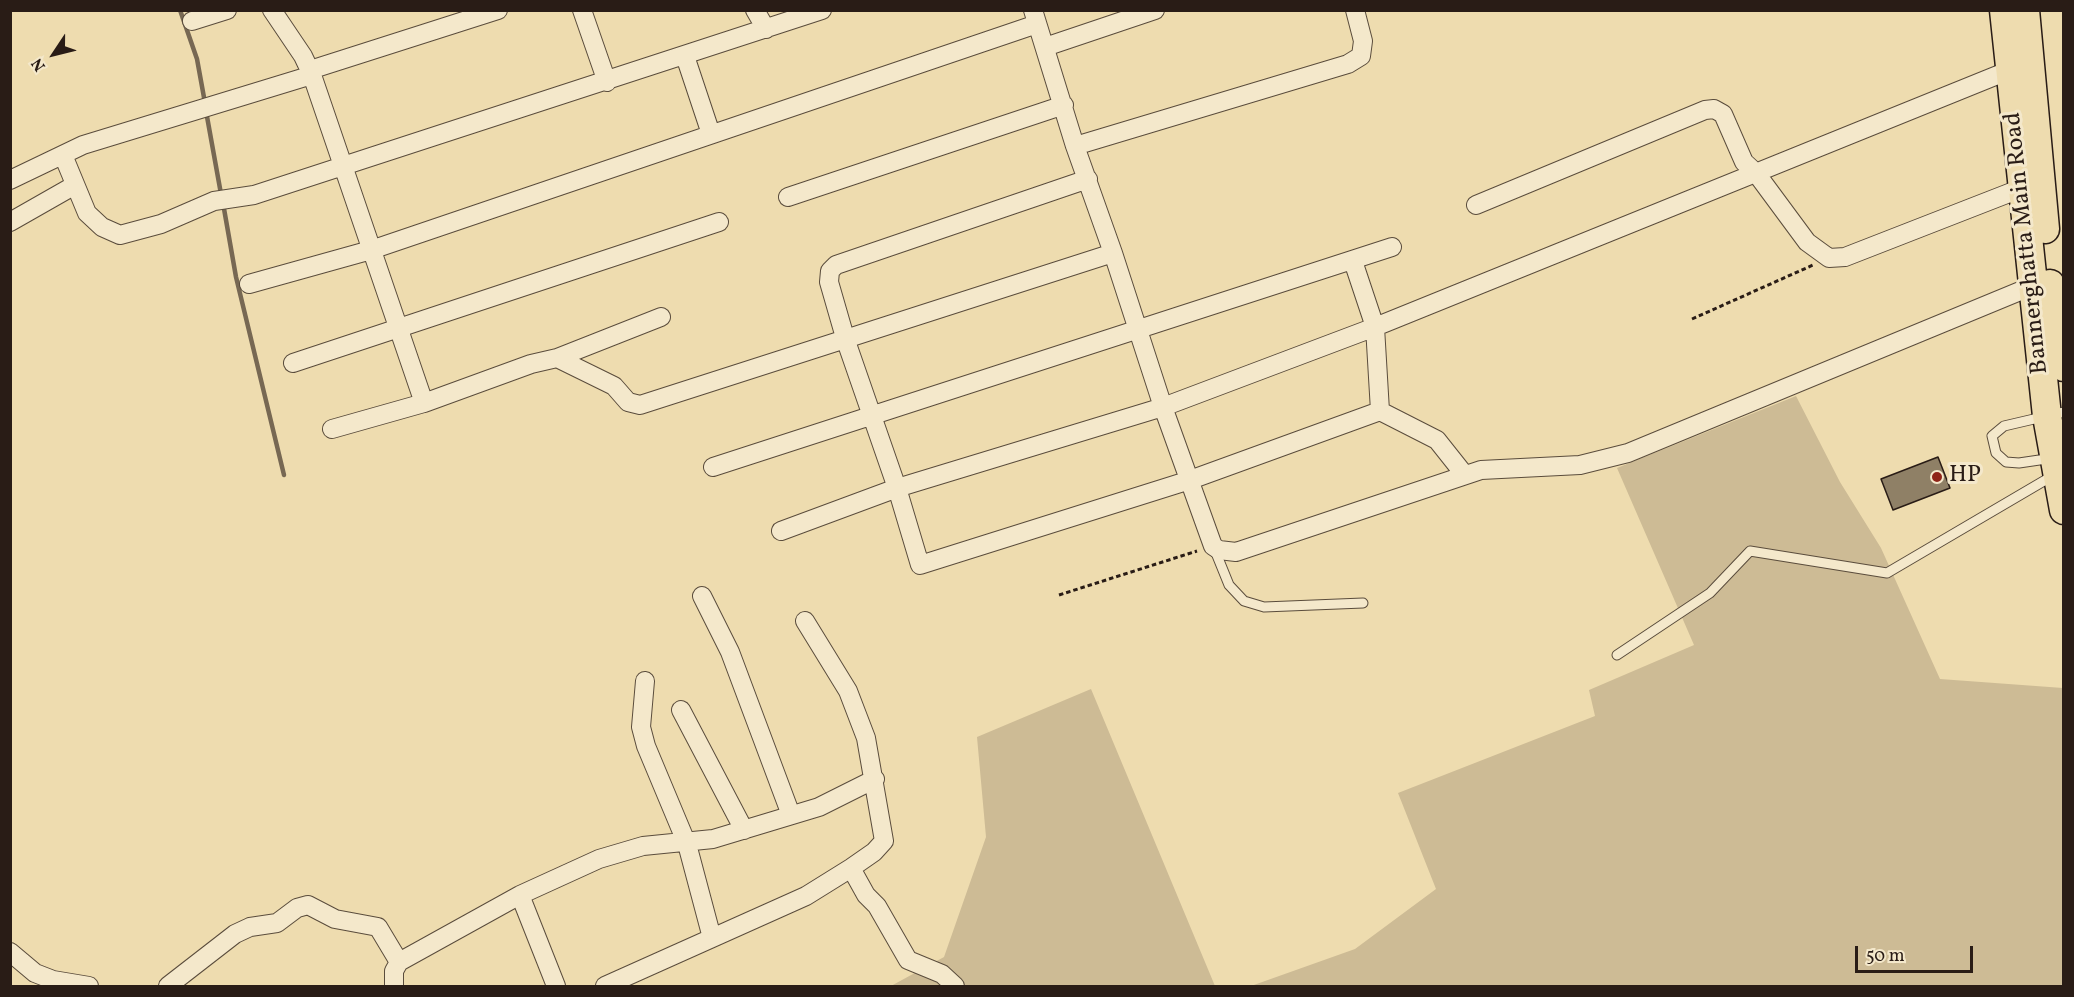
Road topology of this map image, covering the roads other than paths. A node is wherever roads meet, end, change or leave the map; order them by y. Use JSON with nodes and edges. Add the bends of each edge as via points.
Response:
{"nodes":[{"id":1,"x":227,"y":10,"type":"edge"},
{"id":2,"x":272,"y":10,"type":"edge"},
{"id":3,"x":582,"y":10,"type":"edge"},
{"id":4,"x":755,"y":10,"type":"edge"},
{"id":5,"x":822,"y":10,"type":"edge"},
{"id":6,"x":1155,"y":10,"type":"edge"},
{"id":7,"x":1355,"y":10,"type":"edge"},
{"id":8,"x":2004,"y":10,"type":"edge"},
{"id":9,"x":2025,"y":10,"type":"edge"},
{"id":10,"x":491,"y":11,"type":"edge"},
{"id":11,"x":1035,"y":17,"type":"edge"},
{"id":12,"x":192,"y":21,"type":"dead end"},
{"id":13,"x":766,"y":29,"type":"junction"},
{"id":14,"x":1045,"y":47,"type":"junction"},
{"id":15,"x":685,"y":56,"type":"junction"},
{"id":16,"x":2010,"y":70,"type":"junction"},
{"id":17,"x":311,"y":72,"type":"junction"},
{"id":18,"x":607,"y":82,"type":"junction"},
{"id":19,"x":1064,"y":105,"type":"junction"},
{"id":20,"x":711,"y":134,"type":"junction"},
{"id":21,"x":1075,"y":146,"type":"junction"},
{"id":22,"x":63,"y":155,"type":"junction"},
{"id":23,"x":343,"y":166,"type":"junction"},
{"id":24,"x":1756,"y":173,"type":"junction"},
{"id":25,"x":1088,"y":179,"type":"junction"},
{"id":26,"x":10,"y":180,"type":"edge"},
{"id":27,"x":75,"y":185,"type":"junction"},
{"id":28,"x":2022,"y":188,"type":"junction"},
{"id":29,"x":788,"y":197,"type":"dead end"},
{"id":30,"x":1476,"y":206,"type":"dead end"},
{"id":31,"x":10,"y":222,"type":"edge"},
{"id":32,"x":719,"y":222,"type":"dead end"},
{"id":33,"x":1392,"y":247,"type":"dead end"},
{"id":34,"x":371,"y":250,"type":"junction"},
{"id":35,"x":1113,"y":253,"type":"junction"},
{"id":36,"x":1353,"y":261,"type":"junction"},
{"id":37,"x":2041,"y":283,"type":"junction"},
{"id":38,"x":249,"y":284,"type":"dead end"},
{"id":39,"x":661,"y":317,"type":"dead end"},
{"id":40,"x":1375,"y":327,"type":"junction"},
{"id":41,"x":399,"y":329,"type":"junction"},
{"id":42,"x":1139,"y":331,"type":"junction"},
{"id":43,"x":846,"y":341,"type":"junction"},
{"id":44,"x":2062,"y":351,"type":"edge"},
{"id":45,"x":557,"y":358,"type":"junction"},
{"id":46,"x":292,"y":363,"type":"dead end"},
{"id":47,"x":424,"y":403,"type":"junction"},
{"id":48,"x":1163,"y":407,"type":"junction"},
{"id":49,"x":1380,"y":411,"type":"junction"},
{"id":50,"x":2055,"y":414,"type":"edge"},
{"id":51,"x":872,"y":415,"type":"junction"},
{"id":52,"x":332,"y":429,"type":"dead end"},
{"id":53,"x":2056,"y":466,"type":"junction"},
{"id":54,"x":713,"y":467,"type":"dead end"},
{"id":55,"x":1464,"y":474,"type":"junction"},
{"id":56,"x":1190,"y":480,"type":"junction"},
{"id":57,"x":897,"y":488,"type":"junction"},
{"id":58,"x":2064,"y":510,"type":"edge"},
{"id":59,"x":781,"y":531,"type":"dead end"},
{"id":60,"x":1213,"y":546,"type":"junction"},
{"id":61,"x":702,"y":596,"type":"dead end"},
{"id":62,"x":1363,"y":603,"type":"dead end"},
{"id":63,"x":805,"y":621,"type":"dead end"},
{"id":64,"x":1617,"y":655,"type":"dead end"},
{"id":65,"x":645,"y":681,"type":"dead end"},
{"id":66,"x":681,"y":710,"type":"dead end"},
{"id":67,"x":875,"y":779,"type":"junction"},
{"id":68,"x":791,"y":814,"type":"junction"},
{"id":69,"x":744,"y":830,"type":"junction"},
{"id":70,"x":687,"y":844,"type":"junction"},
{"id":71,"x":852,"y":868,"type":"junction"},
{"id":72,"x":520,"y":895,"type":"junction"},
{"id":73,"x":712,"y":938,"type":"junction"},
{"id":74,"x":10,"y":952,"type":"edge"},
{"id":75,"x":399,"y":962,"type":"junction"},
{"id":76,"x":88,"y":987,"type":"edge"},
{"id":77,"x":168,"y":987,"type":"edge"},
{"id":78,"x":394,"y":987,"type":"edge"},
{"id":79,"x":556,"y":987,"type":"edge"},
{"id":80,"x":605,"y":987,"type":"edge"},
{"id":81,"x":955,"y":987,"type":"edge"}],
"edges":[{"from":1,"to":12,"type":"street"},
{"from":2,"to":17,"type":"street"},
{"from":3,"to":18,"type":"street"},
{"from":4,"to":13,"type":"street"},
{"from":5,"to":13,"type":"street"},
{"from":6,"to":14,"type":"street"},
{"from":7,"to":21,"type":"street","via":[[1364,41],[1361,56],[1348,64]]},
{"from":8,"to":16,"type":"main road","name":"Bannerghatta Main Road"},
{"from":9,"to":37,"type":"main road","name":"Bannerghatta Main Road"},
{"from":10,"to":17,"type":"street"},
{"from":11,"to":14,"type":"street"},
{"from":11,"to":20,"type":"street"},
{"from":13,"to":15,"type":"street"},
{"from":14,"to":19,"type":"street"},
{"from":15,"to":18,"type":"street"},
{"from":15,"to":20,"type":"street"},
{"from":16,"to":24,"type":"street"},
{"from":16,"to":28,"type":"main road","name":"Bannerghatta Main Road"},
{"from":17,"to":22,"type":"street","via":[[83,145]]},
{"from":17,"to":23,"type":"street"},
{"from":18,"to":23,"type":"street"},
{"from":19,"to":21,"type":"street"},
{"from":19,"to":29,"type":"street"},
{"from":20,"to":34,"type":"street"},
{"from":21,"to":25,"type":"street"},
{"from":22,"to":26,"type":"street"},
{"from":22,"to":27,"type":"street"},
{"from":23,"to":27,"type":"street","via":[[254,195],[221,200],[171,221],[120,234],[102,227],[87,213]]},
{"from":23,"to":34,"type":"street"},
{"from":24,"to":28,"type":"street","via":[[1807,242],[1829,258],[1845,257]]},
{"from":24,"to":30,"type":"street","via":[[1739,155],[1723,114],[1705,110]]},
{"from":24,"to":40,"type":"street"},
{"from":25,"to":35,"type":"street"},
{"from":25,"to":43,"type":"street","via":[[836,265],[830,271],[829,282]]},
{"from":27,"to":31,"type":"street"},
{"from":28,"to":37,"type":"main road","name":"Bannerghatta Main Road"},
{"from":32,"to":41,"type":"street"},
{"from":33,"to":36,"type":"street"},
{"from":34,"to":38,"type":"street"},
{"from":34,"to":41,"type":"street"},
{"from":35,"to":42,"type":"street"},
{"from":35,"to":43,"type":"street"},
{"from":36,"to":40,"type":"street"},
{"from":36,"to":42,"type":"street"},
{"from":37,"to":44,"type":"main road","name":"Bannerghatta Main Road"},
{"from":37,"to":50,"type":"main road","name":"Bannerghatta Main Road"},
{"from":37,"to":55,"type":"street","via":[[1628,453],[1580,465]]},
{"from":39,"to":45,"type":"street"},
{"from":40,"to":48,"type":"street"},
{"from":40,"to":49,"type":"street"},
{"from":41,"to":46,"type":"street"},
{"from":41,"to":47,"type":"street"},
{"from":42,"to":48,"type":"street"},
{"from":42,"to":51,"type":"street"},
{"from":43,"to":45,"type":"street","via":[[640,405],[628,402],[614,386]]},
{"from":43,"to":51,"type":"street"},
{"from":45,"to":47,"type":"street"},
{"from":47,"to":52,"type":"street"},
{"from":48,"to":56,"type":"street"},
{"from":48,"to":57,"type":"street"},
{"from":49,"to":55,"type":"street","via":[[1437,440]]},
{"from":49,"to":56,"type":"street"},
{"from":50,"to":53,"type":"main road","name":"Bannerghatta Main Road"},
{"from":50,"to":53,"type":"lane","via":[[2004,426],[1992,436],[1996,453],[2006,462]]},
{"from":51,"to":54,"type":"street"},
{"from":51,"to":57,"type":"street"},
{"from":53,"to":58,"type":"main road","name":"Bannerghatta Main Road"},
{"from":53,"to":64,"type":"lane","via":[[1887,573],[1750,551],[1710,593]]},
{"from":55,"to":60,"type":"street","via":[[1236,552]]},
{"from":56,"to":57,"type":"street","via":[[920,565]]},
{"from":56,"to":60,"type":"street"},
{"from":57,"to":59,"type":"street"},
{"from":60,"to":62,"type":"lane","via":[[1229,585],[1244,601],[1264,607]]},
{"from":61,"to":68,"type":"street","via":[[730,652]]},
{"from":63,"to":67,"type":"street","via":[[849,691]]},
{"from":65,"to":70,"type":"street","via":[[641,727]]},
{"from":66,"to":69,"type":"street"},
{"from":67,"to":68,"type":"street","via":[[819,807]]},
{"from":67,"to":71,"type":"street","via":[[884,841]]},
{"from":68,"to":69,"type":"street"},
{"from":69,"to":70,"type":"street"},
{"from":70,"to":72,"type":"street","via":[[618,852]]},
{"from":70,"to":73,"type":"street"},
{"from":71,"to":73,"type":"street","via":[[806,896]]},
{"from":71,"to":81,"type":"street","via":[[908,960],[942,974]]},
{"from":72,"to":75,"type":"street"},
{"from":72,"to":79,"type":"street"},
{"from":73,"to":80,"type":"street"},
{"from":74,"to":76,"type":"street","via":[[34,972]]},
{"from":75,"to":77,"type":"street","via":[[378,927],[335,919],[308,904],[277,923],[235,934]]},
{"from":75,"to":78,"type":"street","via":[[394,971]]}]}
